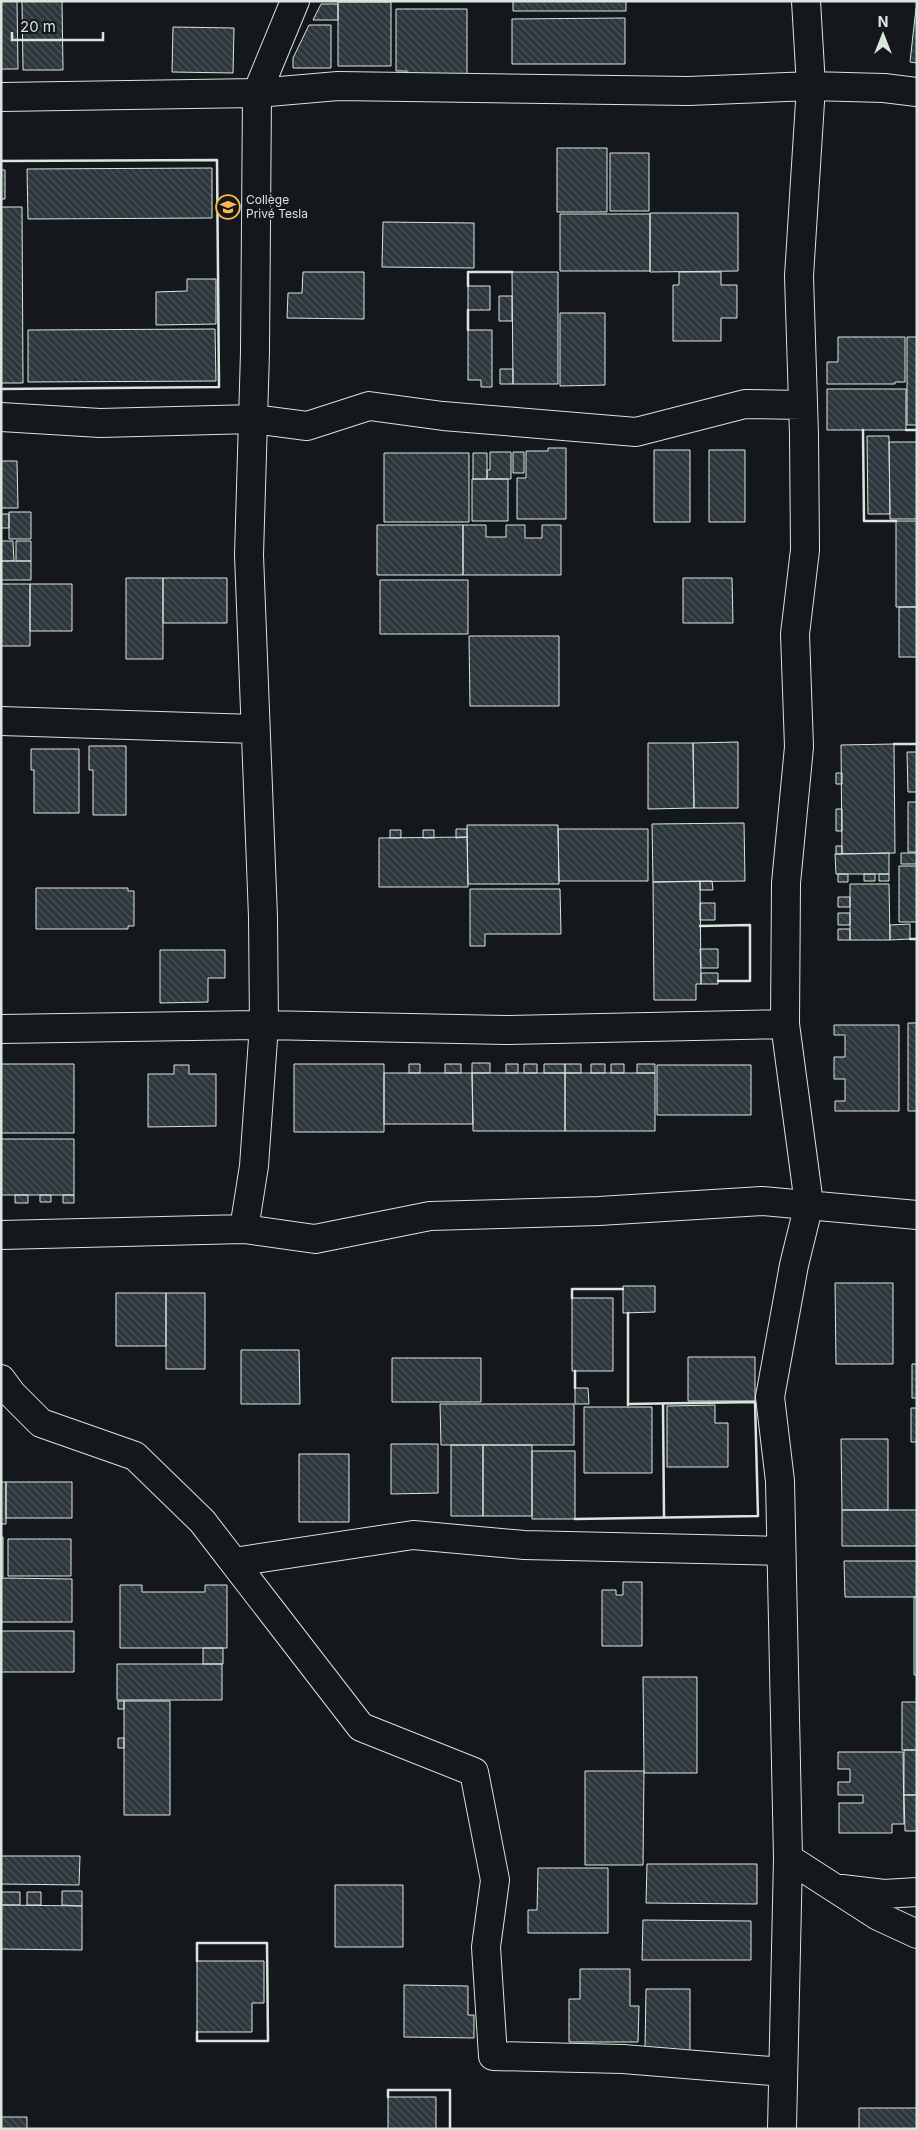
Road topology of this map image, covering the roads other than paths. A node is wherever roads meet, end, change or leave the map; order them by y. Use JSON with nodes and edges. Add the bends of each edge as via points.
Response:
{"nodes":[{"id":1,"x":295,"y":1,"type":"edge"},
{"id":2,"x":806,"y":1,"type":"edge"},
{"id":3,"x":811,"y":86,"type":"junction"},
{"id":4,"x":917,"y":92,"type":"edge"},
{"id":5,"x":257,"y":93,"type":"junction"},
{"id":6,"x":1,"y":97,"type":"edge"},
{"id":7,"x":803,"y":405,"type":"junction"},
{"id":8,"x":1,"y":417,"type":"edge"},
{"id":9,"x":253,"y":420,"type":"junction"},
{"id":10,"x":1,"y":721,"type":"edge"},
{"id":11,"x":255,"y":729,"type":"junction"},
{"id":12,"x":785,"y":1024,"type":"junction"},
{"id":13,"x":264,"y":1025,"type":"junction"},
{"id":14,"x":1,"y":1029,"type":"edge"},
{"id":15,"x":809,"y":1204,"type":"junction"},
{"id":16,"x":917,"y":1215,"type":"edge"},
{"id":17,"x":244,"y":1229,"type":"junction"},
{"id":18,"x":1,"y":1235,"type":"edge"},
{"id":19,"x":1,"y":1379,"type":"edge"},
{"id":20,"x":781,"y":1551,"type":"junction"},
{"id":21,"x":234,"y":1562,"type":"junction"},
{"id":22,"x":788,"y":1858,"type":"junction"},
{"id":23,"x":835,"y":1889,"type":"junction"},
{"id":24,"x":917,"y":1892,"type":"edge"},
{"id":25,"x":917,"y":1934,"type":"edge"},
{"id":26,"x":783,"y":2072,"type":"junction"},
{"id":27,"x":782,"y":2129,"type":"edge"}],
"edges":[{"from":1,"to":5,"type":"street"},
{"from":2,"to":3,"type":"street"},
{"from":3,"to":4,"type":"street"},
{"from":3,"to":5,"type":"street","via":[[688,91],[338,86]]},
{"from":3,"to":7,"type":"street","via":[[799,276]]},
{"from":5,"to":6,"type":"street"},
{"from":5,"to":9,"type":"street"},
{"from":7,"to":9,"type":"street","via":[[745,404],[636,432],[443,416],[369,406],[307,426]]},
{"from":7,"to":12,"type":"street","via":[[805,550],[795,634],[799,747],[786,883]]},
{"from":8,"to":9,"type":"street","via":[[100,423]]},
{"from":9,"to":11,"type":"street","via":[[249,555]]},
{"from":10,"to":11,"type":"street"},
{"from":11,"to":13,"type":"street"},
{"from":12,"to":13,"type":"street","via":[[506,1030]]},
{"from":12,"to":15,"type":"street"},
{"from":13,"to":14,"type":"street"},
{"from":13,"to":17,"type":"street","via":[[254,1166]]},
{"from":15,"to":16,"type":"street"},
{"from":15,"to":17,"type":"street","via":[[762,1201],[599,1211],[430,1216],[315,1240]]},
{"from":15,"to":20,"type":"street","via":[[794,1265],[770,1397],[780,1481]]},
{"from":17,"to":18,"type":"street"},
{"from":19,"to":21,"type":"street","via":[[41,1423],[135,1456],[202,1521]]},
{"from":20,"to":21,"type":"street","via":[[524,1545],[413,1535]]},
{"from":20,"to":22,"type":"street"},
{"from":21,"to":26,"type":"street","via":[[361,1727],[474,1772],[495,1880],[486,1947],[493,2056],[623,2060]]},
{"from":22,"to":23,"type":"street"},
{"from":22,"to":26,"type":"street"},
{"from":23,"to":24,"type":"street","via":[[884,1894]]},
{"from":23,"to":25,"type":"street","via":[[878,1916]]},
{"from":26,"to":27,"type":"street"}]}
